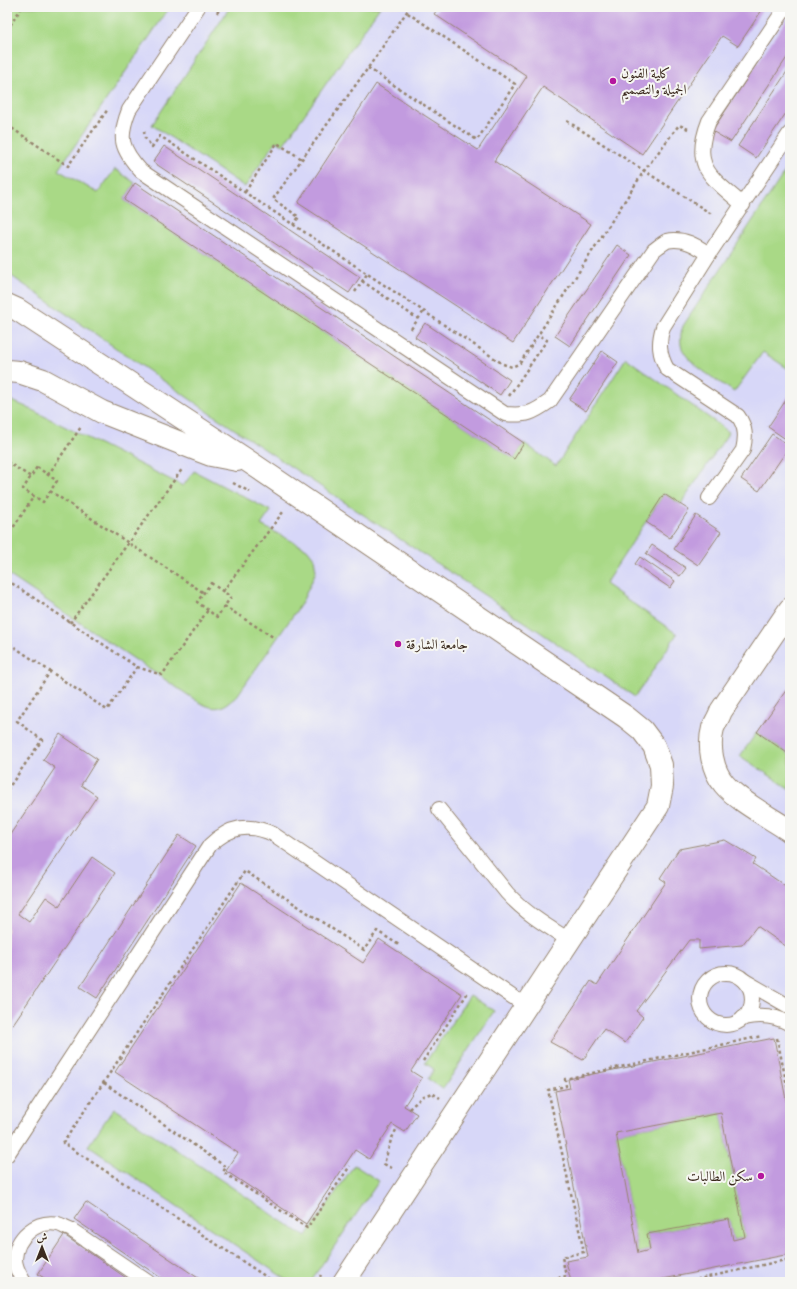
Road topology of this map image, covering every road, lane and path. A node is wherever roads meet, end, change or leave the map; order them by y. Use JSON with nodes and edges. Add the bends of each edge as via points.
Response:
{"nodes":[{"id":1,"x":22,"y":7,"type":"edge"},
{"id":2,"x":198,"y":7,"type":"edge"},
{"id":3,"x":221,"y":7,"type":"edge"},
{"id":4,"x":410,"y":7,"type":"edge"},
{"id":5,"x":786,"y":7,"type":"edge"},
{"id":6,"x":406,"y":12,"type":"junction"},
{"id":7,"x":216,"y":14,"type":"dead end"},
{"id":8,"x":7,"y":30,"type":"edge"},
{"id":9,"x":368,"y":68,"type":"junction"},
{"id":10,"x":567,"y":121,"type":"dead end"},
{"id":11,"x":7,"y":125,"type":"edge"},
{"id":12,"x":145,"y":127,"type":"dead end"},
{"id":13,"x":790,"y":134,"type":"edge"},
{"id":14,"x":702,"y":137,"type":"junction"},
{"id":15,"x":302,"y":159,"type":"junction"},
{"id":16,"x":68,"y":166,"type":"dead end"},
{"id":17,"x":644,"y":171,"type":"junction"},
{"id":18,"x":244,"y":192,"type":"junction"},
{"id":19,"x":742,"y":205,"type":"junction"},
{"id":20,"x":293,"y":225,"type":"junction"},
{"id":21,"x":729,"y":225,"type":"junction"},
{"id":22,"x":709,"y":254,"type":"junction"},
{"id":23,"x":362,"y":281,"type":"dead end"},
{"id":24,"x":7,"y":305,"type":"edge"},
{"id":25,"x":418,"y":319,"type":"dead end"},
{"id":26,"x":538,"y":335,"type":"junction"},
{"id":27,"x":7,"y":371,"type":"edge"},
{"id":28,"x":499,"y":411,"type":"junction"},
{"id":29,"x":82,"y":426,"type":"dead end"},
{"id":30,"x":248,"y":461,"type":"junction"},
{"id":31,"x":7,"y":462,"type":"edge"},
{"id":32,"x":186,"y":464,"type":"dead end"},
{"id":33,"x":48,"y":475,"type":"junction"},
{"id":34,"x":31,"y":477,"type":"junction"},
{"id":35,"x":230,"y":481,"type":"dead end"},
{"id":36,"x":50,"y":491,"type":"junction"},
{"id":37,"x":250,"y":492,"type":"dead end"},
{"id":38,"x":34,"y":496,"type":"junction"},
{"id":39,"x":709,"y":498,"type":"dead end"},
{"id":40,"x":278,"y":507,"type":"dead end"},
{"id":41,"x":7,"y":537,"type":"edge"},
{"id":42,"x":129,"y":542,"type":"junction"},
{"id":43,"x":7,"y":580,"type":"edge"},
{"id":44,"x":223,"y":591,"type":"junction"},
{"id":45,"x":204,"y":593,"type":"junction"},
{"id":46,"x":224,"y":606,"type":"junction"},
{"id":47,"x":790,"y":609,"type":"edge"},
{"id":48,"x":208,"y":610,"type":"junction"},
{"id":49,"x":70,"y":623,"type":"junction"},
{"id":50,"x":273,"y":637,"type":"dead end"},
{"id":51,"x":7,"y":642,"type":"edge"},
{"id":52,"x":136,"y":667,"type":"junction"},
{"id":53,"x":50,"y":672,"type":"junction"},
{"id":54,"x":7,"y":783,"type":"edge"},
{"id":55,"x":11,"y":785,"type":"junction"},
{"id":56,"x":7,"y":790,"type":"edge"},
{"id":57,"x":439,"y":809,"type":"dead end"},
{"id":58,"x":790,"y":831,"type":"edge"},
{"id":59,"x":570,"y":940,"type":"junction"},
{"id":60,"x":404,"y":948,"type":"dead end"},
{"id":61,"x":745,"y":981,"type":"junction"},
{"id":62,"x":463,"y":987,"type":"dead end"},
{"id":63,"x":469,"y":991,"type":"junction"},
{"id":64,"x":475,"y":995,"type":"dead end"},
{"id":65,"x":526,"y":1006,"type":"junction"},
{"id":66,"x":790,"y":1006,"type":"edge"},
{"id":67,"x":743,"y":1018,"type":"junction"},
{"id":68,"x":790,"y":1024,"type":"edge"},
{"id":69,"x":776,"y":1033,"type":"dead end"},
{"id":70,"x":769,"y":1035,"type":"dead end"},
{"id":71,"x":423,"y":1061,"type":"dead end"},
{"id":72,"x":104,"y":1082,"type":"junction"},
{"id":73,"x":790,"y":1100,"type":"edge"},
{"id":74,"x":398,"y":1128,"type":"dead end"},
{"id":75,"x":7,"y":1154,"type":"edge"},
{"id":76,"x":350,"y":1166,"type":"dead end"},
{"id":77,"x":388,"y":1175,"type":"dead end"},
{"id":78,"x":790,"y":1259,"type":"edge"},
{"id":79,"x":325,"y":1269,"type":"dead end"},
{"id":80,"x":24,"y":1282,"type":"edge"},
{"id":81,"x":148,"y":1282,"type":"edge"},
{"id":82,"x":274,"y":1282,"type":"edge"},
{"id":83,"x":317,"y":1282,"type":"edge"},
{"id":84,"x":344,"y":1282,"type":"edge"},
{"id":85,"x":540,"y":1282,"type":"edge"},
{"id":86,"x":686,"y":1282,"type":"edge"}],
"edges":[{"from":1,"to":8,"type":"path"},
{"from":2,"to":28,"type":"lane","via":[[130,110],[123,126],[123,143],[130,159],[141,171]]},
{"from":3,"to":7,"type":"path"},
{"from":4,"to":6,"type":"path"},
{"from":5,"to":14,"type":"lane","via":[[709,121]]},
{"from":6,"to":9,"type":"path"},
{"from":6,"to":9,"type":"path","via":[[515,84],[477,140]]},
{"from":9,"to":15,"type":"path"},
{"from":10,"to":17,"type":"path"},
{"from":11,"to":16,"type":"path"},
{"from":12,"to":18,"type":"path","via":[[145,138],[152,147],[160,136]]},
{"from":13,"to":19,"type":"lane"},
{"from":14,"to":17,"type":"path","via":[[679,125]]},
{"from":14,"to":19,"type":"lane","via":[[701,152],[704,166],[713,179]]},
{"from":15,"to":18,"type":"path","via":[[277,143]]},
{"from":15,"to":20,"type":"path","via":[[273,199],[299,217]]},
{"from":17,"to":21,"type":"path"},
{"from":17,"to":26,"type":"path"},
{"from":18,"to":20,"type":"path"},
{"from":19,"to":21,"type":"lane"},
{"from":20,"to":26,"type":"path","via":[[508,366],[520,363]]},
{"from":21,"to":22,"type":"lane"},
{"from":22,"to":28,"type":"lane","via":[[692,243],[666,241],[654,250],[550,401],[535,411],[520,416]]},
{"from":22,"to":39,"type":"lane","via":[[663,327],[659,347],[667,369],[738,416],[743,424],[743,450]]},
{"from":23,"to":25,"type":"path"},
{"from":24,"to":30,"type":"street"},
{"from":26,"to":28,"type":"path","via":[[547,340]]},
{"from":27,"to":30,"type":"street","via":[[43,380],[102,412],[198,450]]},
{"from":29,"to":33,"type":"path"},
{"from":30,"to":59,"type":"street","via":[[626,717],[642,730],[654,746],[661,765],[662,779],[658,806]]},
{"from":31,"to":34,"type":"path"},
{"from":32,"to":42,"type":"path"},
{"from":33,"to":34,"type":"path","via":[[37,467]]},
{"from":33,"to":36,"type":"path","via":[[57,480]]},
{"from":34,"to":38,"type":"path","via":[[23,489]]},
{"from":35,"to":37,"type":"path"},
{"from":36,"to":38,"type":"path","via":[[43,502]]},
{"from":36,"to":42,"type":"path"},
{"from":38,"to":41,"type":"path"},
{"from":40,"to":44,"type":"path","via":[[284,511]]},
{"from":42,"to":45,"type":"path"},
{"from":42,"to":49,"type":"path"},
{"from":43,"to":49,"type":"path"},
{"from":44,"to":45,"type":"path","via":[[211,583]]},
{"from":44,"to":46,"type":"path","via":[[231,597]]},
{"from":45,"to":48,"type":"path","via":[[197,602]]},
{"from":46,"to":48,"type":"path","via":[[217,617]]},
{"from":46,"to":50,"type":"path"},
{"from":47,"to":58,"type":"street","via":[[721,712],[713,729],[710,748],[714,767],[724,784],[738,797]]},
{"from":48,"to":52,"type":"path","via":[[162,675]]},
{"from":49,"to":52,"type":"path"},
{"from":51,"to":53,"type":"path"},
{"from":52,"to":53,"type":"path","via":[[107,710]]},
{"from":53,"to":55,"type":"path","via":[[17,721],[42,740]]},
{"from":54,"to":55,"type":"path"},
{"from":55,"to":56,"type":"path"},
{"from":57,"to":59,"type":"lane","via":[[518,905]]},
{"from":59,"to":65,"type":"street"},
{"from":60,"to":72,"type":"path","via":[[377,931],[364,950],[245,871]]},
{"from":61,"to":66,"type":"lane"},
{"from":61,"to":67,"type":"lane","via":[[750,988],[752,1004]]},
{"from":61,"to":67,"type":"lane","via":[[738,975],[729,973],[711,977],[704,984],[700,1002],[703,1011],[717,1023],[736,1023]]},
{"from":62,"to":63,"type":"path"},
{"from":63,"to":64,"type":"path"},
{"from":63,"to":71,"type":"path"},
{"from":65,"to":75,"type":"lane","via":[[273,834],[254,827],[226,832],[210,844]]},
{"from":65,"to":84,"type":"street"},
{"from":67,"to":68,"type":"lane","via":[[765,1015]]},
{"from":69,"to":73,"type":"path"},
{"from":70,"to":85,"type":"path","via":[[564,1079],[566,1086],[548,1090],[584,1252],[562,1257],[566,1276]]},
{"from":72,"to":76,"type":"path","via":[[226,1167],[223,1172],[307,1228]]},
{"from":72,"to":82,"type":"path","via":[[63,1143]]},
{"from":74,"to":77,"type":"path","via":[[391,1140],[384,1164],[393,1168]]},
{"from":78,"to":86,"type":"path"},
{"from":79,"to":83,"type":"path"},
{"from":80,"to":81,"type":"lane","via":[[15,1260],[17,1247],[23,1236],[33,1228],[45,1224],[58,1224]]}]}
